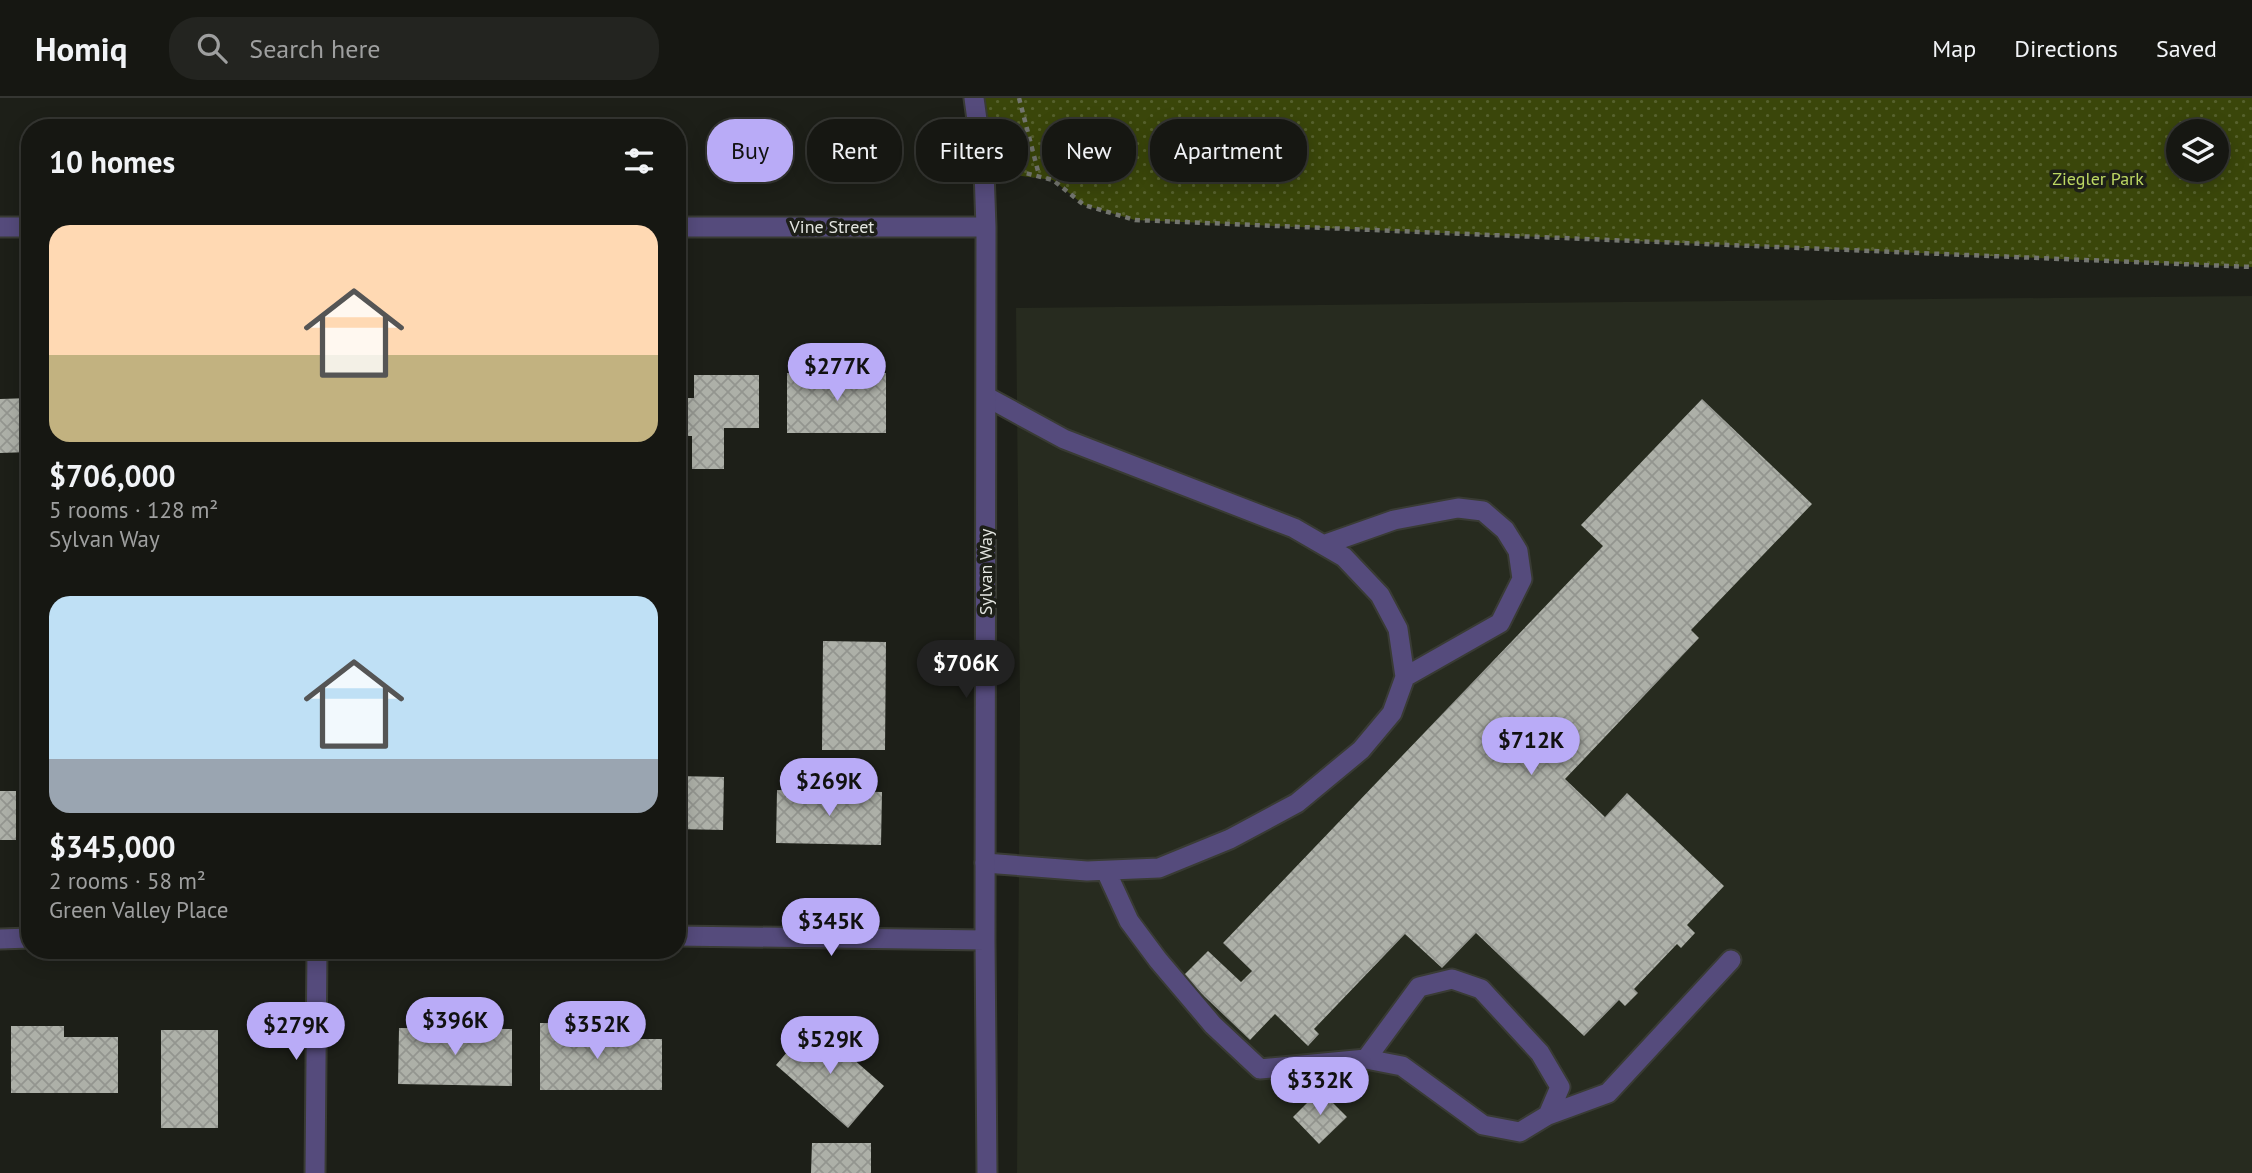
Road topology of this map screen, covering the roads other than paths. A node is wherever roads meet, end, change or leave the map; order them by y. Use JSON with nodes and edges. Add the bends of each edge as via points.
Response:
{"nodes":[{"id":1,"x":974,"y":98,"type":"edge"},
{"id":2,"x":0,"y":227,"type":"edge"},
{"id":3,"x":21,"y":227,"type":"edge"},
{"id":4,"x":686,"y":227,"type":"edge"},
{"id":5,"x":986,"y":228,"type":"junction"},
{"id":6,"x":987,"y":397,"type":"junction"},
{"id":7,"x":1323,"y":545,"type":"junction"},
{"id":8,"x":1405,"y":677,"type":"junction"},
{"id":9,"x":985,"y":863,"type":"junction"},
{"id":10,"x":1105,"y":871,"type":"junction"},
{"id":11,"x":686,"y":936,"type":"edge"},
{"id":12,"x":21,"y":938,"type":"edge"},
{"id":13,"x":0,"y":939,"type":"edge"},
{"id":14,"x":985,"y":940,"type":"junction"},
{"id":15,"x":317,"y":959,"type":"edge"},
{"id":16,"x":1731,"y":960,"type":"dead end"},
{"id":17,"x":1366,"y":1059,"type":"junction"},
{"id":18,"x":1548,"y":1115,"type":"junction"},
{"id":19,"x":315,"y":1173,"type":"edge"},
{"id":20,"x":988,"y":1173,"type":"edge"}],
"edges":[{"from":1,"to":5,"type":"street","name":"Sylvan Way"},
{"from":2,"to":3,"type":"street"},
{"from":4,"to":5,"type":"street","name":"Vine Street"},
{"from":5,"to":6,"type":"street","name":"Sylvan Way"},
{"from":6,"to":7,"type":"street","via":[[1064,439],[1294,528]]},
{"from":6,"to":9,"type":"street","name":"Sylvan Way"},
{"from":7,"to":8,"type":"street","via":[[1344,558],[1380,595],[1398,629]]},
{"from":7,"to":8,"type":"street","via":[[1394,520],[1458,508],[1483,511],[1505,530],[1518,551],[1521,579],[1500,623]]},
{"from":8,"to":10,"type":"street","via":[[1392,713],[1361,750],[1297,803],[1230,839],[1159,868]]},
{"from":9,"to":10,"type":"street"},
{"from":9,"to":14,"type":"street","name":"Sylvan Way"},
{"from":10,"to":17,"type":"street","via":[[1129,921],[1151,950],[1213,1025],[1260,1069]]},
{"from":11,"to":14,"type":"street"},
{"from":12,"to":13,"type":"street"},
{"from":14,"to":20,"type":"street","name":"Sylvan Way"},
{"from":15,"to":19,"type":"street"},
{"from":16,"to":18,"type":"street","via":[[1608,1093]]},
{"from":17,"to":18,"type":"street","via":[[1402,1066],[1483,1125],[1520,1132]]},
{"from":17,"to":18,"type":"street","via":[[1419,987],[1452,979],[1481,989],[1540,1053],[1560,1087]]}]}
